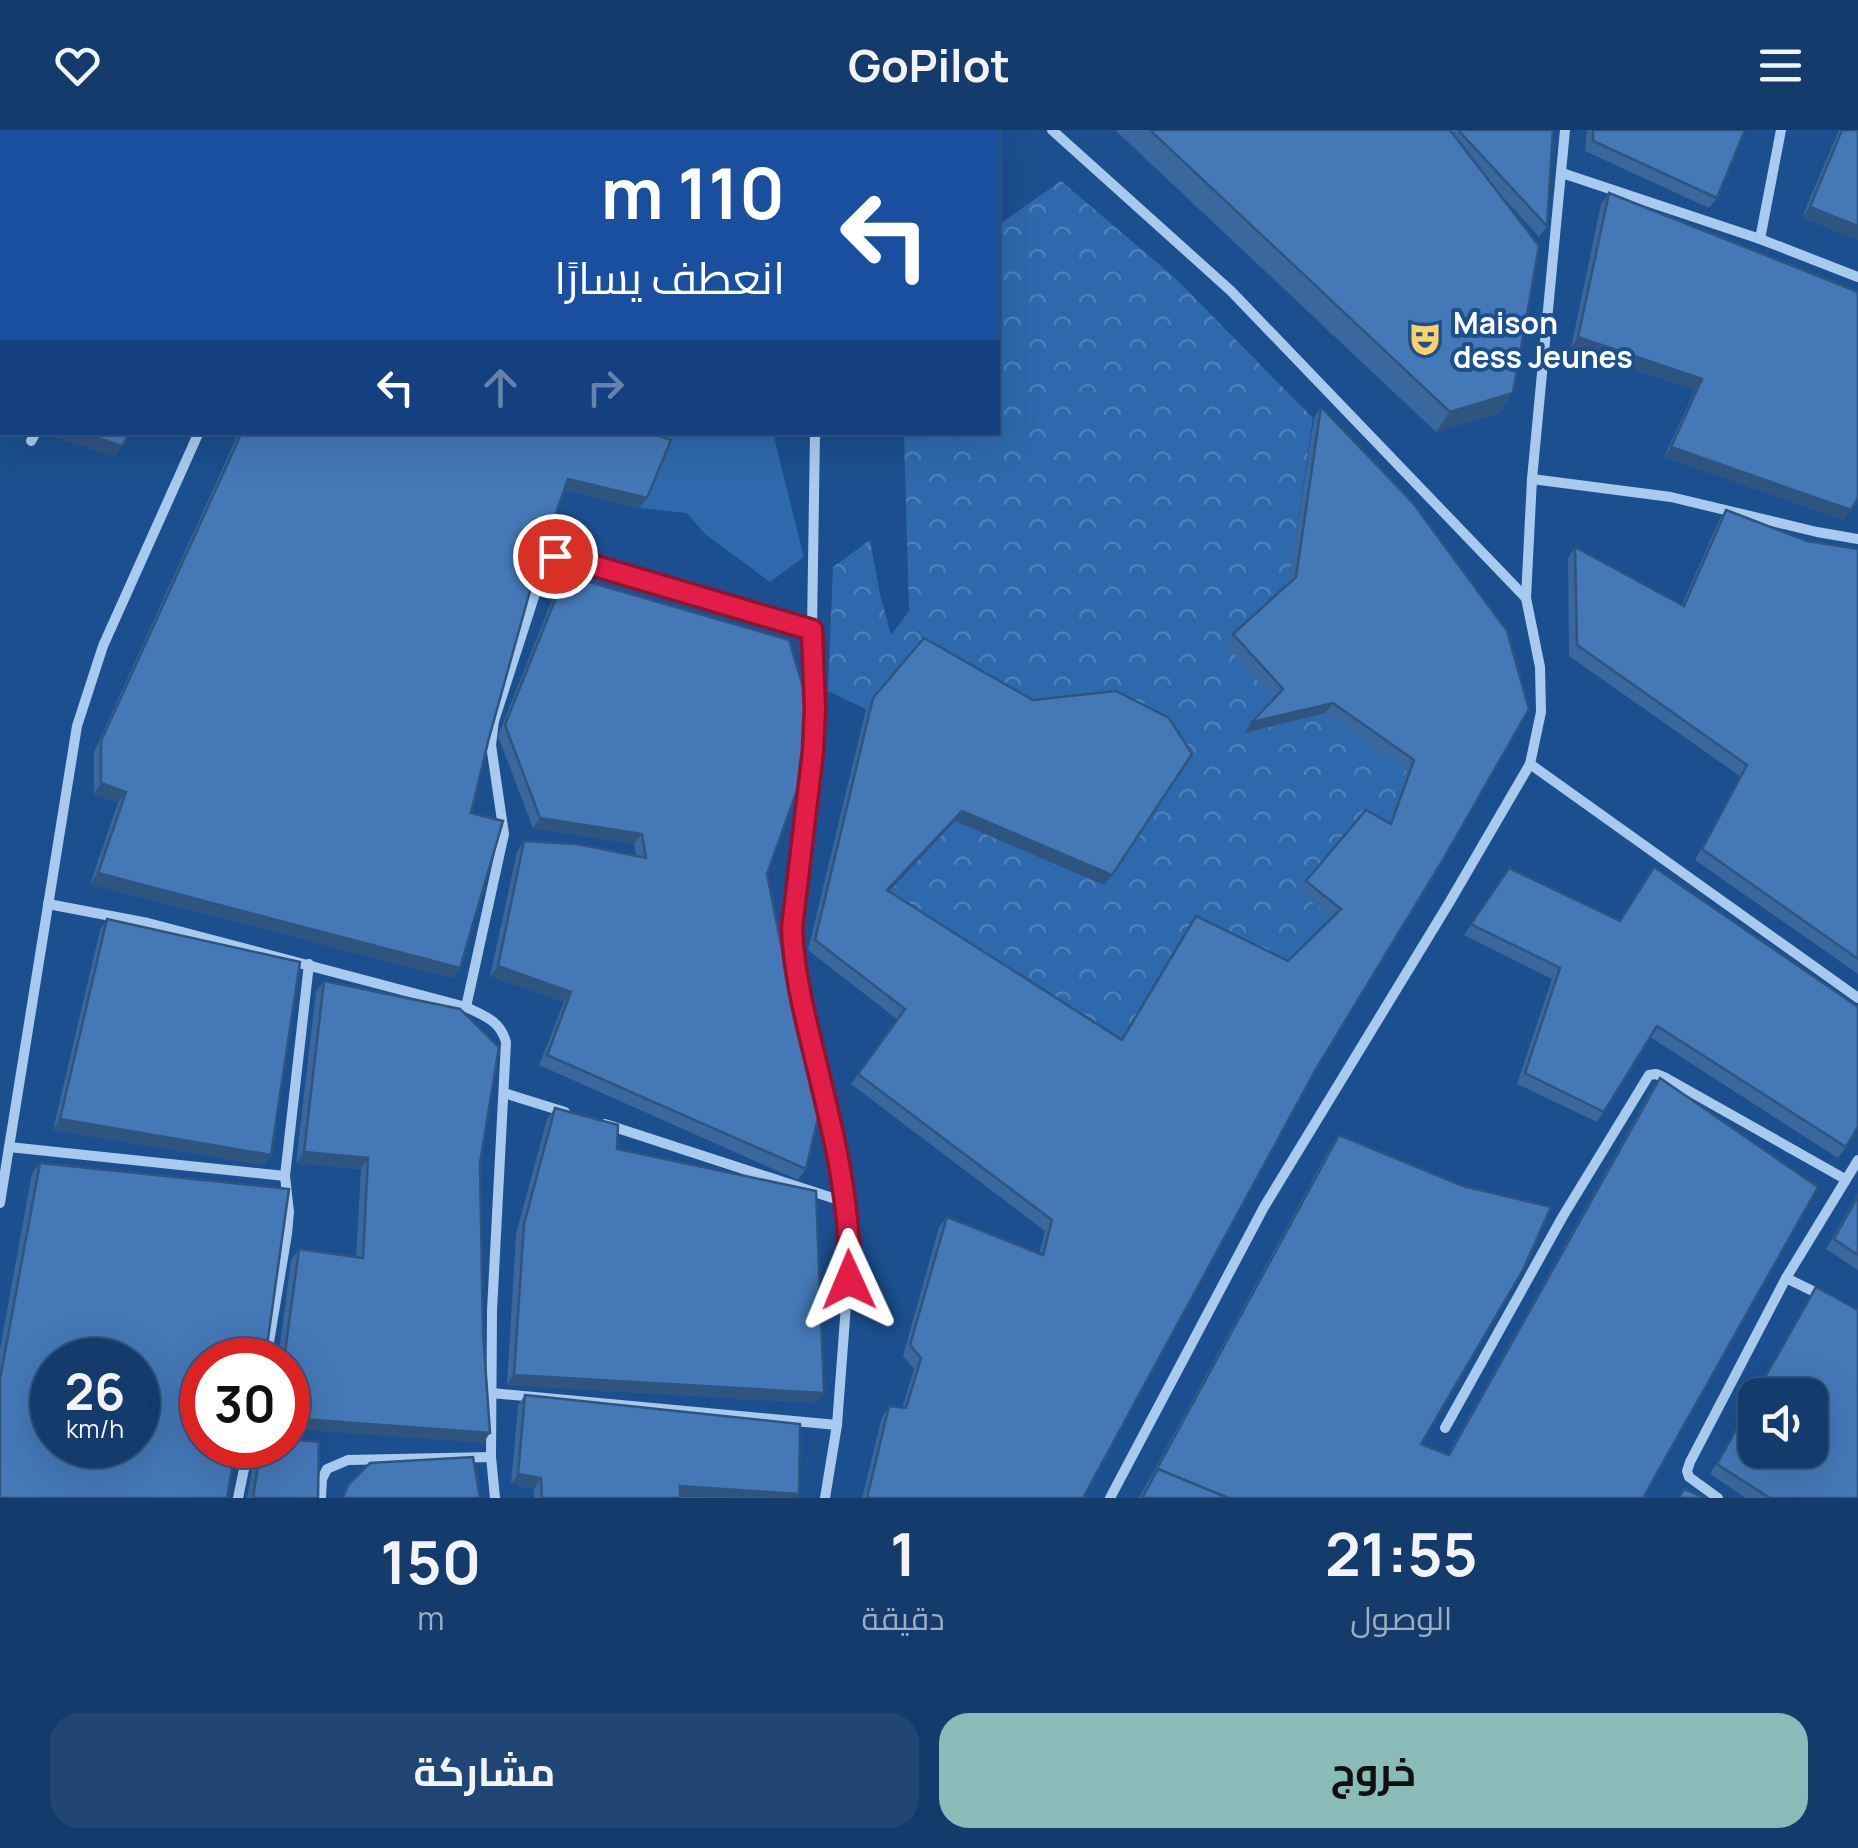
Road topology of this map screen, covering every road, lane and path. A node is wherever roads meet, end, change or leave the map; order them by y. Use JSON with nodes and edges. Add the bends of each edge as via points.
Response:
{"nodes":[{"id":1,"x":1052,"y":130,"type":"edge"},
{"id":2,"x":1566,"y":130,"type":"edge"},
{"id":3,"x":1781,"y":130,"type":"edge"},
{"id":4,"x":1562,"y":174,"type":"junction"},
{"id":5,"x":1760,"y":239,"type":"junction"},
{"id":6,"x":1858,"y":278,"type":"edge"},
{"id":7,"x":198,"y":435,"type":"edge"},
{"id":8,"x":814,"y":435,"type":"edge"},
{"id":9,"x":1532,"y":478,"type":"junction"},
{"id":10,"x":1858,"y":539,"type":"edge"},
{"id":11,"x":1526,"y":598,"type":"junction"},
{"id":12,"x":812,"y":630,"type":"junction"},
{"id":13,"x":1530,"y":764,"type":"junction"},
{"id":14,"x":48,"y":904,"type":"junction"},
{"id":15,"x":309,"y":964,"type":"junction"},
{"id":16,"x":1858,"y":998,"type":"edge"},
{"id":17,"x":466,"y":1006,"type":"junction"},
{"id":18,"x":504,"y":1093,"type":"junction"},
{"id":19,"x":573,"y":1114,"type":"edge"},
{"id":20,"x":590,"y":1120,"type":"edge"},
{"id":21,"x":9,"y":1147,"type":"junction"},
{"id":22,"x":1858,"y":1160,"type":"edge"},
{"id":23,"x":2,"y":1176,"type":"edge"},
{"id":24,"x":285,"y":1176,"type":"junction"},
{"id":25,"x":1846,"y":1179,"type":"junction"},
{"id":26,"x":845,"y":1202,"type":"junction"},
{"id":27,"x":0,"y":1203,"type":"edge"},
{"id":28,"x":1786,"y":1278,"type":"junction"},
{"id":29,"x":1840,"y":1304,"type":"edge"},
{"id":30,"x":269,"y":1338,"type":"edge"},
{"id":31,"x":492,"y":1392,"type":"junction"},
{"id":32,"x":838,"y":1425,"type":"junction"},
{"id":33,"x":1445,"y":1428,"type":"edge"},
{"id":34,"x":491,"y":1458,"type":"junction"},
{"id":35,"x":244,"y":1468,"type":"edge"},
{"id":36,"x":238,"y":1498,"type":"edge"},
{"id":37,"x":321,"y":1498,"type":"edge"},
{"id":38,"x":495,"y":1498,"type":"edge"},
{"id":39,"x":825,"y":1498,"type":"edge"},
{"id":40,"x":1110,"y":1498,"type":"edge"},
{"id":41,"x":1718,"y":1498,"type":"edge"}],
"edges":[{"from":1,"to":11,"type":"street","via":[[1231,290]]},
{"from":2,"to":4,"type":"street"},
{"from":3,"to":5,"type":"street"},
{"from":4,"to":5,"type":"street"},
{"from":4,"to":9,"type":"street"},
{"from":5,"to":6,"type":"street"},
{"from":7,"to":14,"type":"street","via":[[103,646],[77,726]]},
{"from":8,"to":12,"type":"street"},
{"from":9,"to":10,"type":"street","via":[[1671,498]]},
{"from":9,"to":11,"type":"street"},
{"from":11,"to":13,"type":"street","via":[[1540,667]]},
{"from":12,"to":17,"type":"street","via":[[565,557],[548,561],[494,721],[491,745],[504,834]]},
{"from":12,"to":26,"type":"street","via":[[813,751],[793,949]]},
{"from":13,"to":16,"type":"street"},
{"from":13,"to":40,"type":"street","via":[[1264,1207]]},
{"from":14,"to":15,"type":"street"},
{"from":14,"to":21,"type":"street"},
{"from":15,"to":17,"type":"street"},
{"from":15,"to":24,"type":"street"},
{"from":17,"to":18,"type":"street","via":[[502,1030]]},
{"from":18,"to":19,"type":"street"},
{"from":18,"to":31,"type":"street"},
{"from":20,"to":26,"type":"street"},
{"from":21,"to":23,"type":"street"},
{"from":21,"to":24,"type":"street"},
{"from":22,"to":25,"type":"street"},
{"from":23,"to":27,"type":"street"},
{"from":24,"to":30,"type":"street","via":[[289,1212]]},
{"from":25,"to":28,"type":"street"},
{"from":25,"to":33,"type":"street","via":[[1649,1074]]},
{"from":26,"to":32,"type":"street","via":[[850,1252]]},
{"from":28,"to":29,"type":"street"},
{"from":28,"to":41,"type":"street","via":[[1687,1471]]},
{"from":31,"to":32,"type":"street"},
{"from":31,"to":34,"type":"street"},
{"from":32,"to":39,"type":"street"},
{"from":34,"to":37,"type":"street","via":[[348,1460],[327,1470]]},
{"from":34,"to":38,"type":"street"},
{"from":35,"to":36,"type":"street"}]}
